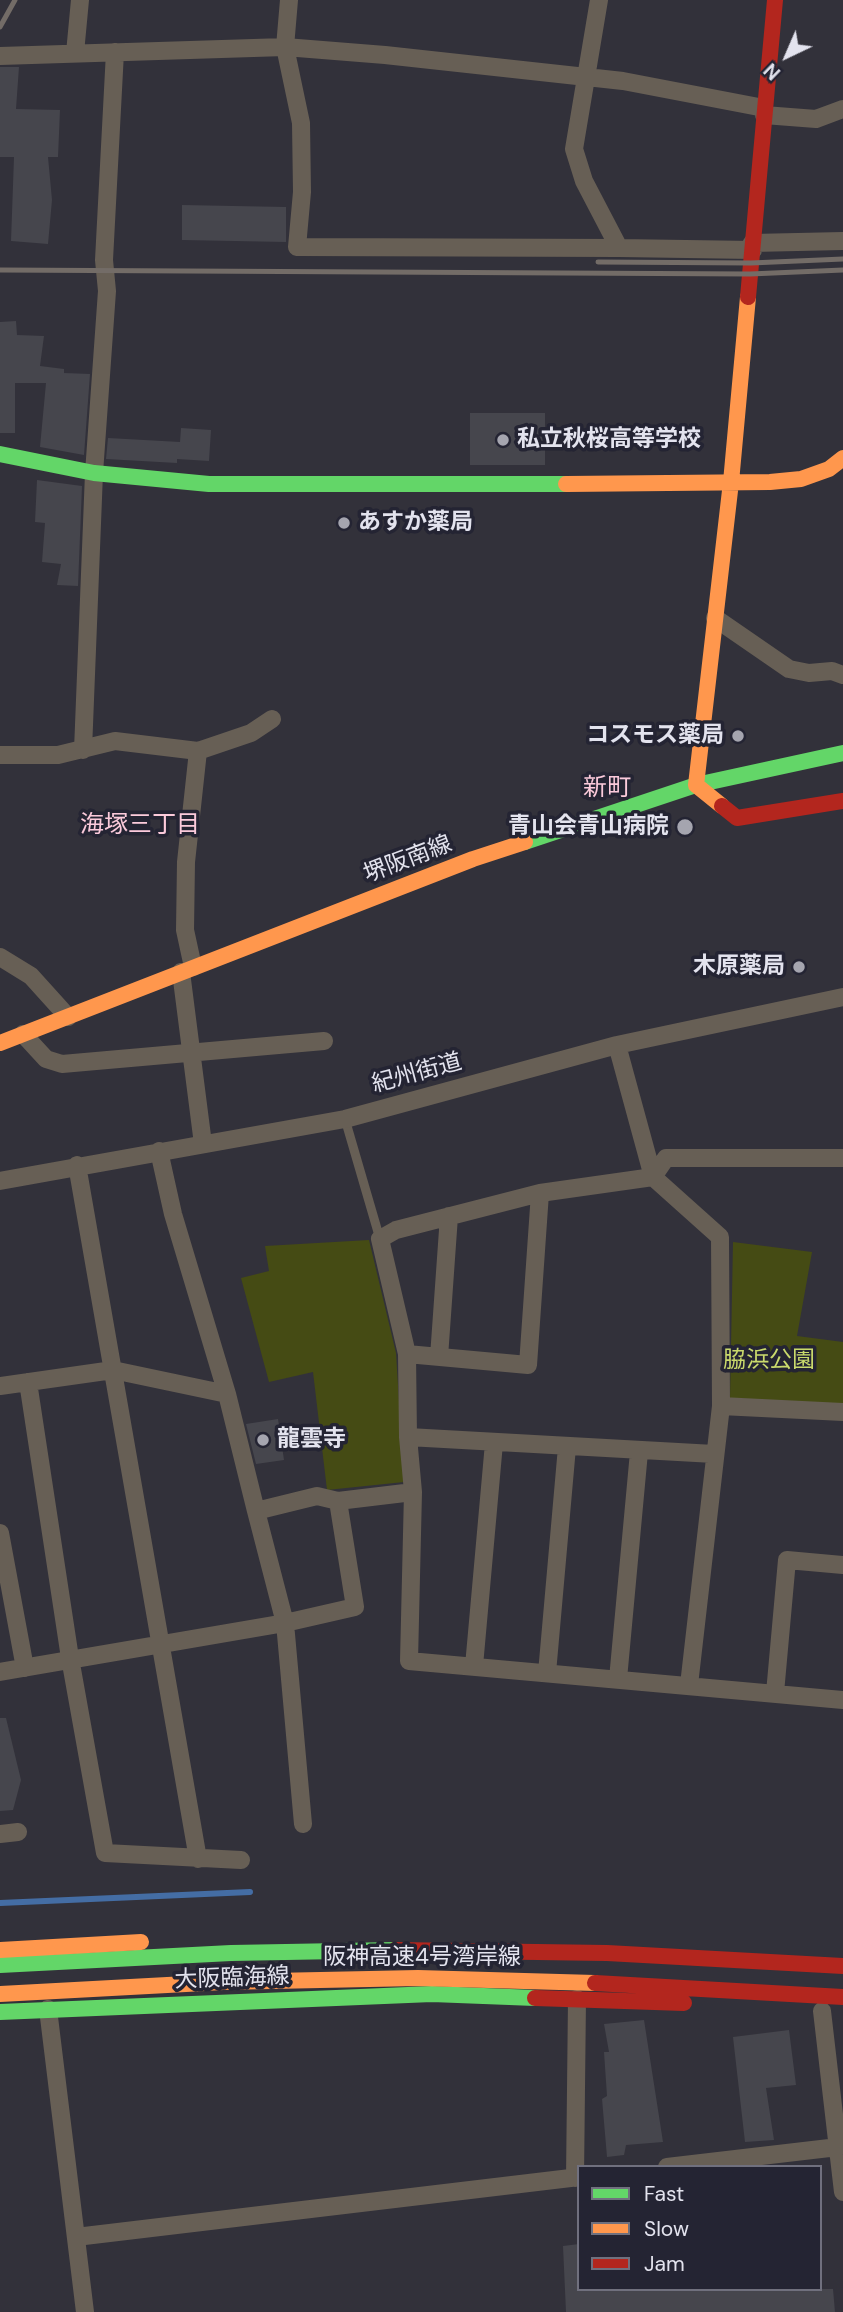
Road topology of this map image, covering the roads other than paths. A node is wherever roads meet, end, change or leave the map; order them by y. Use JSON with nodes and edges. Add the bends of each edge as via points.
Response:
{"nodes":[{"id":1,"x":80,"y":0,"type":"edge"},
{"id":2,"x":289,"y":0,"type":"edge"},
{"id":3,"x":599,"y":0,"type":"edge"},
{"id":4,"x":775,"y":0,"type":"edge"},
{"id":5,"x":285,"y":47,"type":"junction"},
{"id":6,"x":115,"y":52,"type":"junction"},
{"id":7,"x":75,"y":53,"type":"junction"},
{"id":8,"x":0,"y":56,"type":"edge"},
{"id":9,"x":585,"y":78,"type":"junction"},
{"id":10,"x":843,"y":109,"type":"edge"},
{"id":11,"x":764,"y":112,"type":"junction"},
{"id":12,"x":843,"y":241,"type":"edge"},
{"id":13,"x":753,"y":247,"type":"junction"},
{"id":14,"x":618,"y":248,"type":"junction"},
{"id":15,"x":0,"y":454,"type":"edge"},
{"id":16,"x":843,"y":458,"type":"edge"},
{"id":17,"x":94,"y":473,"type":"junction"},
{"id":18,"x":731,"y":482,"type":"junction"},
{"id":19,"x":715,"y":618,"type":"junction"},
{"id":20,"x":843,"y":675,"type":"edge"},
{"id":21,"x":272,"y":719,"type":"dead end"},
{"id":22,"x":83,"y":750,"type":"junction"},
{"id":23,"x":198,"y":751,"type":"junction"},
{"id":24,"x":843,"y":752,"type":"edge"},
{"id":25,"x":0,"y":755,"type":"edge"},
{"id":26,"x":696,"y":785,"type":"junction"},
{"id":27,"x":843,"y":802,"type":"edge"},
{"id":28,"x":0,"y":957,"type":"edge"},
{"id":29,"x":187,"y":970,"type":"junction"},
{"id":30,"x":0,"y":975,"type":"edge"},
{"id":31,"x":31,"y":976,"type":"junction"},
{"id":32,"x":843,"y":997,"type":"edge"},
{"id":33,"x":68,"y":1017,"type":"junction"},
{"id":34,"x":23,"y":1034,"type":"junction"},
{"id":35,"x":324,"y":1041,"type":"dead end"},
{"id":36,"x":0,"y":1043,"type":"edge"},
{"id":37,"x":617,"y":1045,"type":"junction"},
{"id":38,"x":191,"y":1054,"type":"junction"},
{"id":39,"x":345,"y":1119,"type":"junction"},
{"id":40,"x":203,"y":1144,"type":"junction"},
{"id":41,"x":159,"y":1151,"type":"junction"},
{"id":42,"x":843,"y":1158,"type":"edge"},
{"id":43,"x":77,"y":1165,"type":"junction"},
{"id":44,"x":653,"y":1177,"type":"junction"},
{"id":45,"x":0,"y":1181,"type":"edge"},
{"id":46,"x":540,"y":1193,"type":"junction"},
{"id":47,"x":449,"y":1216,"type":"junction"},
{"id":48,"x":380,"y":1239,"type":"junction"},
{"id":49,"x":407,"y":1354,"type":"junction"},
{"id":50,"x":439,"y":1357,"type":"junction"},
{"id":51,"x":113,"y":1370,"type":"junction"},
{"id":52,"x":28,"y":1382,"type":"junction"},
{"id":53,"x":0,"y":1386,"type":"edge"},
{"id":54,"x":227,"y":1394,"type":"junction"},
{"id":55,"x":722,"y":1406,"type":"junction"},
{"id":56,"x":843,"y":1412,"type":"edge"},
{"id":57,"x":408,"y":1437,"type":"junction"},
{"id":58,"x":494,"y":1443,"type":"junction"},
{"id":59,"x":567,"y":1447,"type":"junction"},
{"id":60,"x":639,"y":1452,"type":"junction"},
{"id":61,"x":714,"y":1454,"type":"junction"},
{"id":62,"x":413,"y":1492,"type":"junction"},
{"id":63,"x":338,"y":1501,"type":"junction"},
{"id":64,"x":256,"y":1511,"type":"junction"},
{"id":65,"x":0,"y":1534,"type":"edge"},
{"id":66,"x":843,"y":1565,"type":"edge"},
{"id":67,"x":285,"y":1623,"type":"junction"},
{"id":68,"x":161,"y":1645,"type":"junction"},
{"id":69,"x":70,"y":1658,"type":"junction"},
{"id":70,"x":474,"y":1666,"type":"junction"},
{"id":71,"x":24,"y":1668,"type":"junction"},
{"id":72,"x":0,"y":1672,"type":"edge"},
{"id":73,"x":547,"y":1673,"type":"junction"},
{"id":74,"x":618,"y":1679,"type":"junction"},
{"id":75,"x":689,"y":1685,"type":"junction"},
{"id":76,"x":775,"y":1693,"type":"junction"},
{"id":77,"x":843,"y":1700,"type":"edge"},
{"id":78,"x":303,"y":1824,"type":"dead end"},
{"id":79,"x":198,"y":1859,"type":"junction"},
{"id":80,"x":241,"y":1860,"type":"dead end"},
{"id":81,"x":0,"y":1950,"type":"edge"},
{"id":82,"x":843,"y":1952,"type":"edge"},
{"id":83,"x":0,"y":1965,"type":"edge"},
{"id":84,"x":843,"y":1966,"type":"edge"},
{"id":85,"x":0,"y":1994,"type":"edge"},
{"id":86,"x":843,"y":1997,"type":"edge"},
{"id":87,"x":577,"y":1999,"type":"junction"},
{"id":88,"x":48,"y":2009,"type":"junction"},
{"id":89,"x":822,"y":2011,"type":"junction"},
{"id":90,"x":843,"y":2012,"type":"edge"},
{"id":91,"x":0,"y":2013,"type":"edge"},
{"id":92,"x":838,"y":2147,"type":"junction"},
{"id":93,"x":684,"y":2165,"type":"edge"},
{"id":94,"x":577,"y":2177,"type":"edge"},
{"id":95,"x":843,"y":2192,"type":"edge"},
{"id":96,"x":76,"y":2237,"type":"junction"},
{"id":97,"x":85,"y":2312,"type":"edge"}],
"edges":[{"from":1,"to":7,"type":"street"},
{"from":2,"to":5,"type":"street"},
{"from":3,"to":9,"type":"street"},
{"from":4,"to":11,"type":"main road"},
{"from":5,"to":6,"type":"street"},
{"from":5,"to":9,"type":"street"},
{"from":5,"to":14,"type":"street","via":[[301,123],[297,247]]},
{"from":6,"to":7,"type":"street"},
{"from":6,"to":17,"type":"street","via":[[104,260],[107,291]]},
{"from":7,"to":8,"type":"street"},
{"from":9,"to":11,"type":"street","via":[[623,81]]},
{"from":9,"to":14,"type":"street","via":[[573,149],[583,181]]},
{"from":10,"to":11,"type":"street","via":[[816,119]]},
{"from":11,"to":13,"type":"main road"},
{"from":12,"to":13,"type":"street"},
{"from":13,"to":14,"type":"street"},
{"from":13,"to":18,"type":"main road"},
{"from":15,"to":17,"type":"main road"},
{"from":16,"to":18,"type":"main road","via":[[829,469],[801,479]]},
{"from":17,"to":18,"type":"main road","via":[[222,485]]},
{"from":17,"to":22,"type":"street"},
{"from":18,"to":19,"type":"main road"},
{"from":19,"to":20,"type":"street","via":[[789,668]]},
{"from":19,"to":26,"type":"main road"},
{"from":21,"to":23,"type":"street","via":[[251,733]]},
{"from":22,"to":23,"type":"street","via":[[115,741]]},
{"from":22,"to":25,"type":"street"},
{"from":23,"to":29,"type":"street","via":[[186,876]]},
{"from":24,"to":26,"type":"main road","name":"堺阪南線"},
{"from":26,"to":27,"type":"main road","via":[[737,818]]},
{"from":26,"to":29,"type":"main road","name":"堺阪南線","via":[[473,859]]},
{"from":28,"to":31,"type":"street"},
{"from":29,"to":33,"type":"main road","name":"堺阪南線"},
{"from":29,"to":38,"type":"street"},
{"from":30,"to":31,"type":"street"},
{"from":31,"to":33,"type":"street"},
{"from":32,"to":37,"type":"street","name":"紀州街道"},
{"from":33,"to":34,"type":"main road","name":"堺阪南線"},
{"from":34,"to":36,"type":"main road","name":"堺阪南線"},
{"from":34,"to":38,"type":"street","via":[[46,1059],[62,1064]]},
{"from":35,"to":38,"type":"street"},
{"from":37,"to":39,"type":"street","name":"紀州街道"},
{"from":37,"to":44,"type":"street"},
{"from":38,"to":40,"type":"street"},
{"from":39,"to":40,"type":"street","name":"紀州街道"},
{"from":39,"to":48,"type":"lane"},
{"from":40,"to":41,"type":"street","name":"紀州街道"},
{"from":41,"to":43,"type":"street","name":"紀州街道"},
{"from":41,"to":54,"type":"street"},
{"from":42,"to":44,"type":"street","via":[[666,1158]]},
{"from":43,"to":45,"type":"street","name":"紀州街道"},
{"from":43,"to":51,"type":"street"},
{"from":44,"to":46,"type":"street"},
{"from":44,"to":55,"type":"street","via":[[720,1237]]},
{"from":46,"to":47,"type":"street"},
{"from":46,"to":50,"type":"street","via":[[528,1365]]},
{"from":47,"to":48,"type":"street"},
{"from":47,"to":50,"type":"street"},
{"from":48,"to":49,"type":"street"},
{"from":49,"to":50,"type":"street"},
{"from":49,"to":57,"type":"street"},
{"from":51,"to":52,"type":"street"},
{"from":51,"to":54,"type":"street"},
{"from":51,"to":68,"type":"street"},
{"from":52,"to":53,"type":"street"},
{"from":52,"to":69,"type":"street"},
{"from":54,"to":64,"type":"street"},
{"from":55,"to":56,"type":"street"},
{"from":55,"to":61,"type":"street"},
{"from":57,"to":58,"type":"street"},
{"from":57,"to":62,"type":"street"},
{"from":58,"to":59,"type":"street"},
{"from":58,"to":70,"type":"street"},
{"from":59,"to":60,"type":"street"},
{"from":59,"to":73,"type":"street"},
{"from":60,"to":61,"type":"street"},
{"from":60,"to":74,"type":"street"},
{"from":61,"to":75,"type":"street"},
{"from":62,"to":63,"type":"street"},
{"from":62,"to":70,"type":"street","via":[[409,1661]]},
{"from":63,"to":64,"type":"street","via":[[317,1496]]},
{"from":63,"to":67,"type":"street","via":[[355,1607]]},
{"from":64,"to":67,"type":"street"},
{"from":65,"to":71,"type":"street"},
{"from":66,"to":76,"type":"street","via":[[787,1560]]},
{"from":67,"to":68,"type":"street"},
{"from":67,"to":78,"type":"street"},
{"from":68,"to":69,"type":"street"},
{"from":68,"to":79,"type":"street"},
{"from":69,"to":71,"type":"street"},
{"from":69,"to":79,"type":"street","via":[[105,1853]]},
{"from":70,"to":73,"type":"street"},
{"from":71,"to":72,"type":"street"},
{"from":73,"to":74,"type":"street"},
{"from":74,"to":75,"type":"street"},
{"from":75,"to":76,"type":"street"},
{"from":76,"to":77,"type":"street"},
{"from":79,"to":80,"type":"street"},
{"from":81,"to":82,"type":"main road","name":"大阪臨海線","via":[[189,1940],[490,1936]]},
{"from":83,"to":84,"type":"main road","name":"阪神高速4号湾岸線","via":[[231,1953],[422,1950],[621,1953]]},
{"from":85,"to":86,"type":"main road","name":"阪神高速4号湾岸線","via":[[418,1978]]},
{"from":87,"to":88,"type":"main road","name":"大阪臨海線","via":[[432,1994]]},
{"from":87,"to":89,"type":"main road","name":"大阪臨海線"},
{"from":87,"to":94,"type":"street"},
{"from":88,"to":91,"type":"main road","name":"大阪臨海線"},
{"from":88,"to":96,"type":"street"},
{"from":89,"to":90,"type":"main road","name":"大阪臨海線"},
{"from":89,"to":92,"type":"street"},
{"from":92,"to":93,"type":"street"},
{"from":92,"to":95,"type":"street"},
{"from":94,"to":96,"type":"street"},
{"from":96,"to":97,"type":"street"}]}
